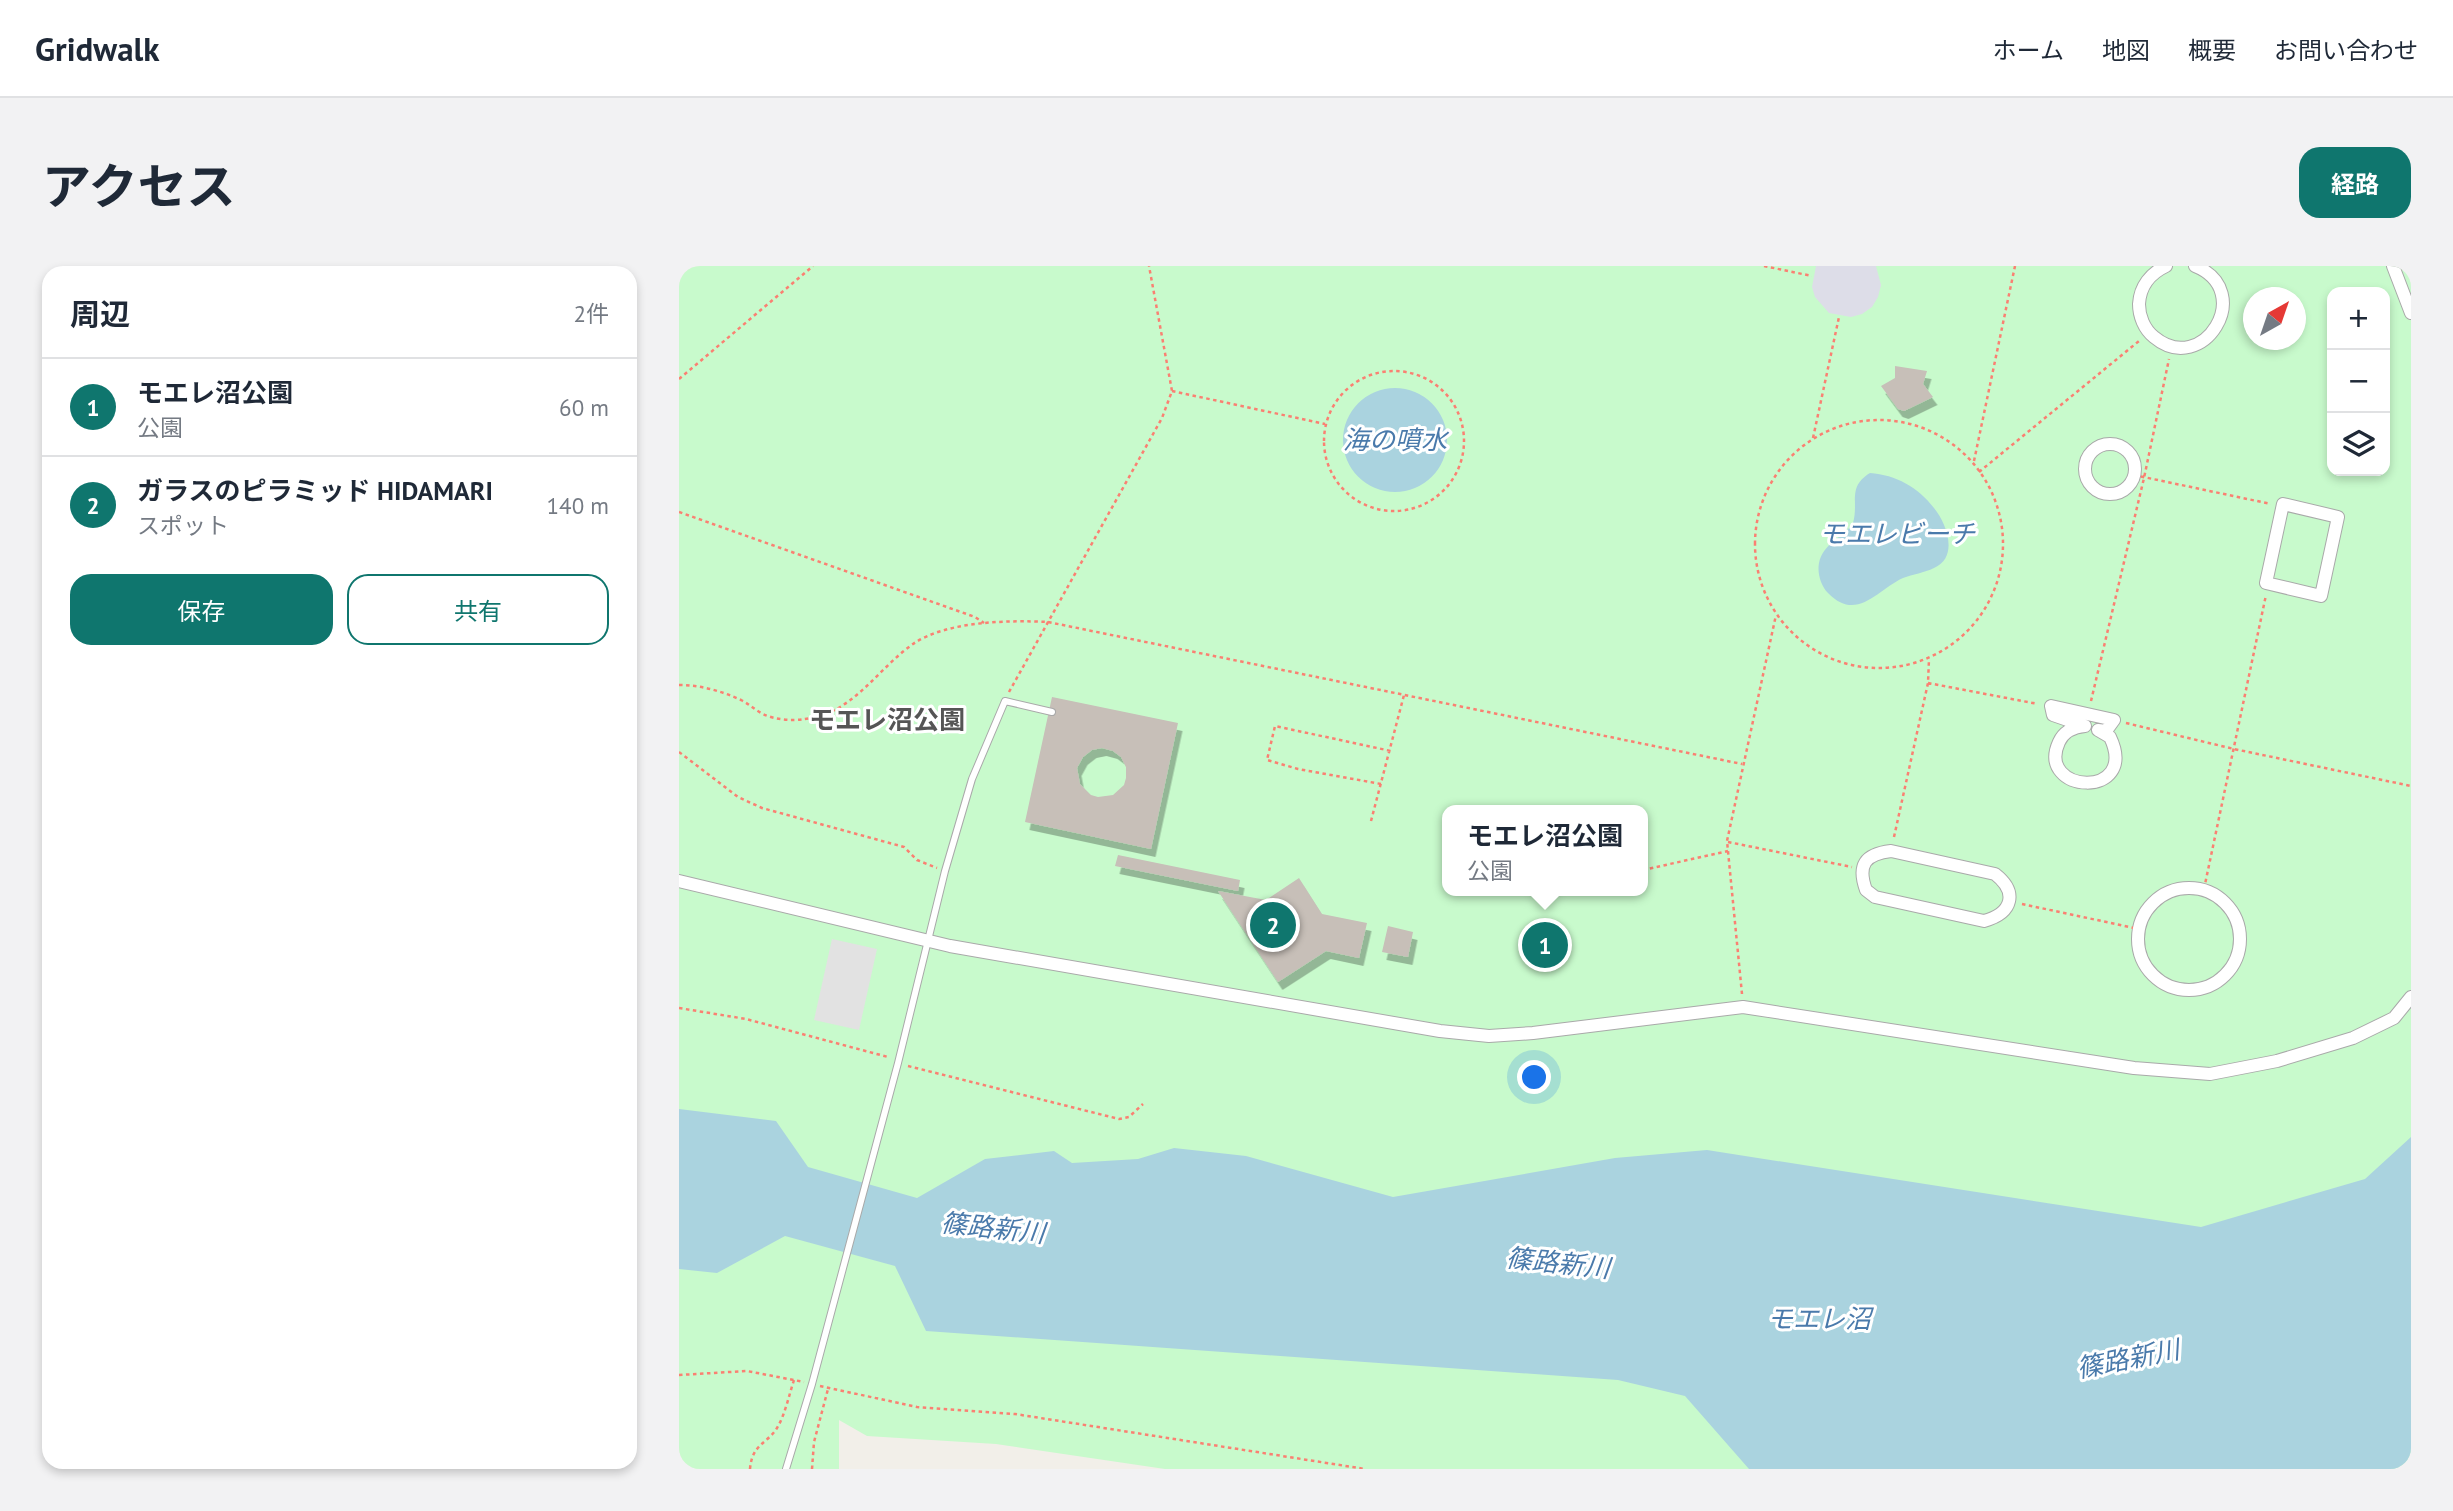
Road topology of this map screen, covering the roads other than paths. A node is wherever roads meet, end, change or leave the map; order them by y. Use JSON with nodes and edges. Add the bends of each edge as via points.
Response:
{"nodes":[{"id":1,"x":2166,"y":266,"type":"edge"},
{"id":2,"x":2195,"y":266,"type":"edge"},
{"id":3,"x":2393,"y":266,"type":"edge"},
{"id":4,"x":2411,"y":313,"type":"edge"},
{"id":5,"x":2139,"y":477,"type":"joint"},
{"id":6,"x":2282,"y":507,"type":"joint"},
{"id":7,"x":1052,"y":712,"type":"dead end"},
{"id":8,"x":2114,"y":720,"type":"joint"},
{"id":9,"x":679,"y":881,"type":"edge"},
{"id":10,"x":2204,"y":890,"type":"joint"},
{"id":11,"x":2009,"y":901,"type":"joint"},
{"id":12,"x":928,"y":942,"type":"junction"},
{"id":13,"x":2411,"y":996,"type":"edge"},
{"id":14,"x":786,"y":1469,"type":"edge"}],
"edges":[{"from":1,"to":2,"type":"street","via":[[2150,277],[2140,295],[2140,316],[2159,341],[2192,346],[2218,326],[2223,304],[2216,282]]},
{"from":3,"to":4,"type":"street"},
{"from":5,"to":5,"type":"street","via":[[2132,457],[2120,446],[2104,445],[2091,453],[2085,468],[2090,484],[2104,493],[2120,492]]},
{"from":6,"to":6,"type":"street","via":[[2266,583],[2321,596],[2338,517]]},
{"from":7,"to":12,"type":"lane","via":[[1005,701],[972,779]]},
{"from":8,"to":8,"type":"street","via":[[2051,706],[2053,715],[2085,726],[2075,727],[2060,739],[2056,757],[2063,774],[2080,784],[2100,781],[2116,756],[2110,737],[2098,730],[2106,731]]},
{"from":9,"to":12,"type":"street"},
{"from":10,"to":10,"type":"street","via":[[2176,889],[2163,895],[2148,909],[2139,929],[2138,944],[2149,970],[2173,987],[2203,988],[2229,970],[2237,956],[2238,925],[2231,910]]},
{"from":11,"to":11,"type":"street","via":[[1998,917],[1985,921],[1875,897],[1866,890],[1862,870],[1875,853],[1891,851],[1995,874],[2010,891]]},
{"from":12,"to":13,"type":"street","via":[[1440,1031],[1489,1036],[1533,1033],[1744,1007],[2134,1068],[2210,1074],[2277,1061],[2353,1038],[2394,1018]]},
{"from":12,"to":14,"type":"lane"}]}
